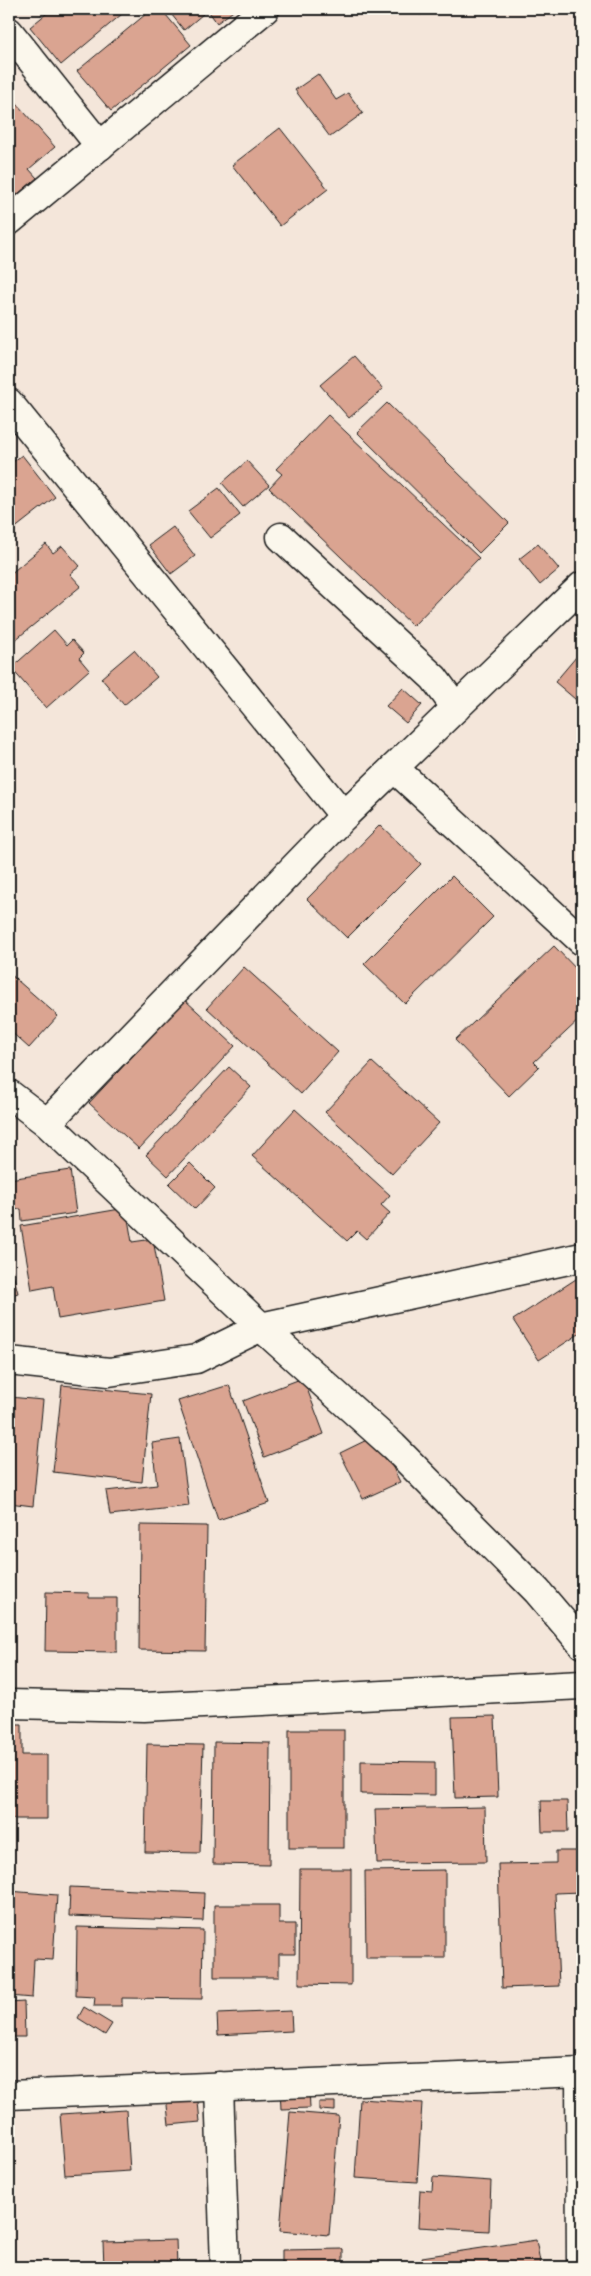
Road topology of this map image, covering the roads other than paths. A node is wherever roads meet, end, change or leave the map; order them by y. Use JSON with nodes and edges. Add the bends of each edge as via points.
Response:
{"nodes":[{"id":1,"x":266,"y":9,"type":"edge"},
{"id":2,"x":9,"y":32,"type":"edge"},
{"id":3,"x":100,"y":146,"type":"junction"},
{"id":4,"x":9,"y":221,"type":"edge"},
{"id":5,"x":9,"y":403,"type":"edge"},
{"id":6,"x":281,"y":537,"type":"dead end"},
{"id":7,"x":582,"y":586,"type":"edge"},
{"id":8,"x":456,"y":708,"type":"junction"},
{"id":9,"x":394,"y":768,"type":"junction"},
{"id":10,"x":344,"y":816,"type":"junction"},
{"id":11,"x":582,"y":942,"type":"edge"},
{"id":12,"x":9,"y":1094,"type":"edge"},
{"id":13,"x":47,"y":1123,"type":"junction"},
{"id":14,"x":582,"y":1258,"type":"edge"},
{"id":15,"x":261,"y":1327,"type":"junction"},
{"id":16,"x":9,"y":1360,"type":"edge"},
{"id":17,"x":582,"y":1644,"type":"edge"},
{"id":18,"x":582,"y":1685,"type":"edge"},
{"id":19,"x":9,"y":1704,"type":"edge"},
{"id":20,"x":581,"y":2072,"type":"edge"},
{"id":21,"x":219,"y":2086,"type":"junction"},
{"id":22,"x":9,"y":2095,"type":"edge"},
{"id":23,"x":225,"y":2267,"type":"edge"},
{"id":24,"x":580,"y":2267,"type":"edge"}],
"edges":[{"from":1,"to":3,"type":"street"},
{"from":2,"to":3,"type":"street"},
{"from":3,"to":4,"type":"street"},
{"from":5,"to":10,"type":"street"},
{"from":6,"to":8,"type":"street","via":[[434,678]]},
{"from":7,"to":8,"type":"street"},
{"from":8,"to":9,"type":"street"},
{"from":9,"to":10,"type":"street"},
{"from":9,"to":11,"type":"street"},
{"from":10,"to":13,"type":"street"},
{"from":12,"to":13,"type":"street"},
{"from":13,"to":15,"type":"street"},
{"from":14,"to":15,"type":"street"},
{"from":15,"to":16,"type":"street","via":[[196,1359],[109,1372]]},
{"from":15,"to":17,"type":"street","via":[[393,1446],[537,1591]]},
{"from":18,"to":19,"type":"street","via":[[144,1707]]},
{"from":20,"to":21,"type":"street"},
{"from":20,"to":24,"type":"street"},
{"from":21,"to":22,"type":"street"},
{"from":21,"to":23,"type":"street"}]}
